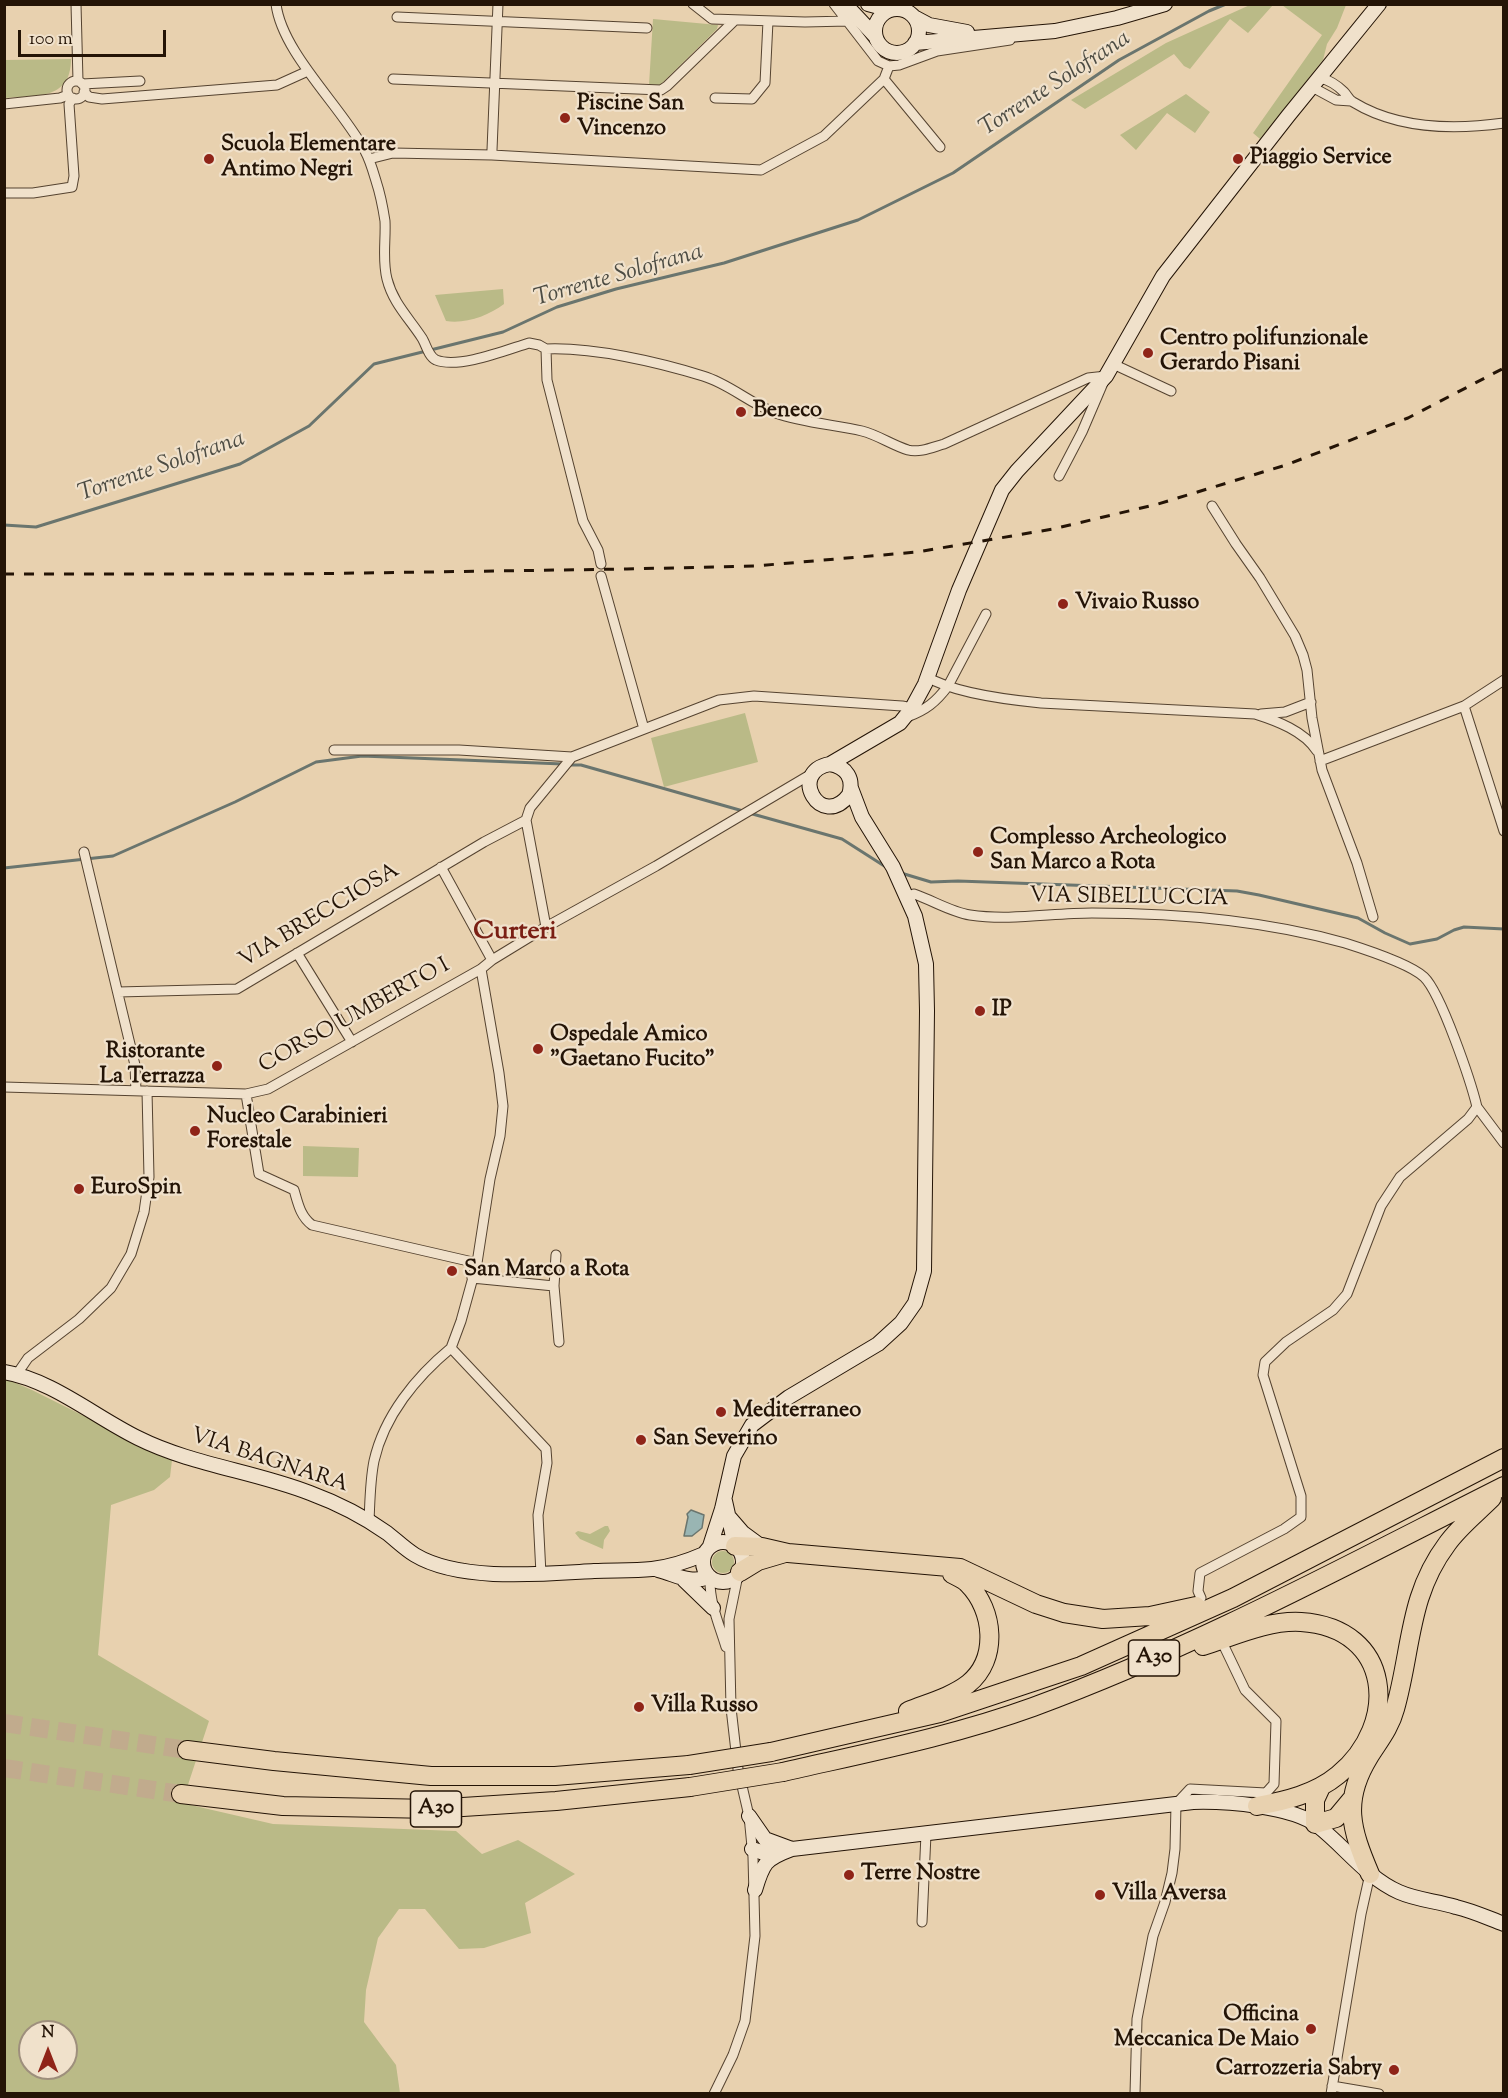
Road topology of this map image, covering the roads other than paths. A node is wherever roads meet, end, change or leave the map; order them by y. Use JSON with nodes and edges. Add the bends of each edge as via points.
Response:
{"nodes":[{"id":1,"x":76,"y":4,"type":"edge"},
{"id":2,"x":276,"y":4,"type":"edge"},
{"id":3,"x":498,"y":4,"type":"edge"},
{"id":4,"x":693,"y":4,"type":"edge"},
{"id":5,"x":834,"y":4,"type":"edge"},
{"id":6,"x":845,"y":4,"type":"edge"},
{"id":7,"x":868,"y":4,"type":"edge"},
{"id":8,"x":1379,"y":4,"type":"edge"},
{"id":9,"x":1155,"y":6,"type":"edge"},
{"id":10,"x":890,"y":10,"type":"junction"},
{"id":11,"x":398,"y":17,"type":"dead end"},
{"id":12,"x":914,"y":17,"type":"junction"},
{"id":13,"x":734,"y":21,"type":"junction"},
{"id":14,"x":768,"y":21,"type":"junction"},
{"id":15,"x":848,"y":21,"type":"junction"},
{"id":16,"x":498,"y":22,"type":"junction"},
{"id":17,"x":647,"y":28,"type":"dead end"},
{"id":18,"x":1026,"y":34,"type":"junction"},
{"id":19,"x":990,"y":36,"type":"junction"},
{"id":20,"x":870,"y":40,"type":"junction"},
{"id":21,"x":914,"y":44,"type":"junction"},
{"id":22,"x":894,"y":66,"type":"junction"},
{"id":23,"x":308,"y":71,"type":"junction"},
{"id":24,"x":393,"y":79,"type":"dead end"},
{"id":25,"x":884,"y":79,"type":"junction"},
{"id":26,"x":140,"y":81,"type":"dead end"},
{"id":27,"x":1316,"y":82,"type":"junction"},
{"id":28,"x":495,"y":83,"type":"junction"},
{"id":29,"x":81,"y":86,"type":"junction"},
{"id":30,"x":70,"y":96,"type":"junction"},
{"id":31,"x":715,"y":98,"type":"dead end"},
{"id":32,"x":1351,"y":101,"type":"junction"},
{"id":33,"x":4,"y":104,"type":"edge"},
{"id":34,"x":1503,"y":123,"type":"edge"},
{"id":35,"x":940,"y":147,"type":"dead end"},
{"id":36,"x":492,"y":150,"type":"dead end"},
{"id":37,"x":369,"y":159,"type":"junction"},
{"id":38,"x":4,"y":193,"type":"edge"},
{"id":39,"x":546,"y":349,"type":"junction"},
{"id":40,"x":1113,"y":364,"type":"junction"},
{"id":41,"x":1106,"y":376,"type":"junction"},
{"id":42,"x":1066,"y":389,"type":"junction"},
{"id":43,"x":1171,"y":391,"type":"dead end"},
{"id":44,"x":1083,"y":401,"type":"junction"},
{"id":45,"x":1059,"y":476,"type":"dead end"},
{"id":46,"x":1212,"y":506,"type":"dead end"},
{"id":47,"x":601,"y":564,"type":"dead end"},
{"id":48,"x":601,"y":576,"type":"dead end"},
{"id":49,"x":986,"y":614,"type":"dead end"},
{"id":50,"x":927,"y":677,"type":"junction"},
{"id":51,"x":1503,"y":680,"type":"edge"},
{"id":52,"x":948,"y":686,"type":"junction"},
{"id":53,"x":1311,"y":702,"type":"junction"},
{"id":54,"x":1464,"y":706,"type":"junction"},
{"id":55,"x":909,"y":712,"type":"junction"},
{"id":56,"x":1255,"y":714,"type":"junction"},
{"id":57,"x":644,"y":729,"type":"junction"},
{"id":58,"x":856,"y":748,"type":"junction"},
{"id":59,"x":334,"y":750,"type":"dead end"},
{"id":60,"x":1319,"y":757,"type":"junction"},
{"id":61,"x":570,"y":759,"type":"junction"},
{"id":62,"x":830,"y":764,"type":"junction"},
{"id":63,"x":813,"y":773,"type":"junction"},
{"id":64,"x":850,"y":781,"type":"junction"},
{"id":65,"x":789,"y":787,"type":"junction"},
{"id":66,"x":810,"y":793,"type":"junction"},
{"id":67,"x":838,"y":805,"type":"junction"},
{"id":68,"x":862,"y":817,"type":"junction"},
{"id":69,"x":526,"y":820,"type":"junction"},
{"id":70,"x":1503,"y":831,"type":"edge"},
{"id":71,"x":84,"y":852,"type":"dead end"},
{"id":72,"x":441,"y":867,"type":"junction"},
{"id":73,"x":906,"y":896,"type":"junction"},
{"id":74,"x":1373,"y":917,"type":"dead end"},
{"id":75,"x":546,"y":927,"type":"junction"},
{"id":76,"x":297,"y":953,"type":"junction"},
{"id":77,"x":492,"y":960,"type":"junction"},
{"id":78,"x":481,"y":969,"type":"junction"},
{"id":79,"x":118,"y":992,"type":"junction"},
{"id":80,"x":352,"y":1042,"type":"junction"},
{"id":81,"x":4,"y":1087,"type":"edge"},
{"id":82,"x":136,"y":1091,"type":"junction"},
{"id":83,"x":147,"y":1091,"type":"junction"},
{"id":84,"x":246,"y":1094,"type":"junction"},
{"id":85,"x":1477,"y":1107,"type":"junction"},
{"id":86,"x":1503,"y":1143,"type":"edge"},
{"id":87,"x":556,"y":1255,"type":"dead end"},
{"id":88,"x":477,"y":1263,"type":"junction"},
{"id":89,"x":472,"y":1278,"type":"junction"},
{"id":90,"x":554,"y":1286,"type":"junction"},
{"id":91,"x":559,"y":1342,"type":"dead end"},
{"id":92,"x":451,"y":1348,"type":"junction"},
{"id":93,"x":11,"y":1373,"type":"edge"},
{"id":94,"x":1503,"y":1458,"type":"edge"},
{"id":95,"x":1503,"y":1486,"type":"edge"},
{"id":96,"x":724,"y":1495,"type":"junction"},
{"id":97,"x":728,"y":1515,"type":"junction"},
{"id":98,"x":369,"y":1521,"type":"junction"},
{"id":99,"x":735,"y":1546,"type":"junction"},
{"id":100,"x":762,"y":1547,"type":"junction"},
{"id":101,"x":707,"y":1550,"type":"junction"},
{"id":102,"x":788,"y":1553,"type":"junction"},
{"id":103,"x":931,"y":1564,"type":"junction"},
{"id":104,"x":652,"y":1569,"type":"junction"},
{"id":105,"x":739,"y":1573,"type":"junction"},
{"id":106,"x":541,"y":1574,"type":"junction"},
{"id":107,"x":710,"y":1577,"type":"junction"},
{"id":108,"x":684,"y":1580,"type":"junction"},
{"id":109,"x":1201,"y":1598,"type":"dead end"},
{"id":110,"x":1233,"y":1598,"type":"junction"},
{"id":111,"x":713,"y":1608,"type":"junction"},
{"id":112,"x":1223,"y":1644,"type":"dead end"},
{"id":113,"x":729,"y":1658,"type":"junction"},
{"id":114,"x":1140,"y":1665,"type":"junction"},
{"id":115,"x":850,"y":1734,"type":"junction"},
{"id":116,"x":188,"y":1750,"type":"tunnel mouth"},
{"id":117,"x":1321,"y":1787,"type":"junction"},
{"id":118,"x":181,"y":1794,"type":"tunnel mouth"},
{"id":119,"x":1351,"y":1800,"type":"junction"},
{"id":120,"x":1176,"y":1804,"type":"junction"},
{"id":121,"x":1257,"y":1806,"type":"junction"},
{"id":122,"x":749,"y":1816,"type":"junction"},
{"id":123,"x":1315,"y":1824,"type":"junction"},
{"id":124,"x":926,"y":1834,"type":"junction"},
{"id":125,"x":765,"y":1839,"type":"junction"},
{"id":126,"x":752,"y":1850,"type":"junction"},
{"id":127,"x":792,"y":1850,"type":"junction"},
{"id":128,"x":773,"y":1856,"type":"junction"},
{"id":129,"x":1370,"y":1874,"type":"junction"},
{"id":130,"x":755,"y":1890,"type":"junction"},
{"id":131,"x":922,"y":1922,"type":"dead end"},
{"id":132,"x":1503,"y":1924,"type":"edge"},
{"id":133,"x":1331,"y":2090,"type":"edge"},
{"id":134,"x":714,"y":2094,"type":"edge"},
{"id":135,"x":1135,"y":2094,"type":"edge"},
{"id":136,"x":1379,"y":2094,"type":"edge"}],
"edges":[{"from":1,"to":29,"type":"street"},
{"from":2,"to":23,"type":"street","via":[[287,37]]},
{"from":3,"to":16,"type":"street"},
{"from":4,"to":13,"type":"street","via":[[712,19]]},
{"from":5,"to":15,"type":"street"},
{"from":6,"to":20,"type":"main road"},
{"from":7,"to":10,"type":"main road"},
{"from":8,"to":27,"type":"main road"},
{"from":9,"to":18,"type":"main road","via":[[1055,32]]},
{"from":10,"to":12,"type":"main road","via":[[904,10]]},
{"from":10,"to":20,"type":"main road","via":[[878,20]]},
{"from":11,"to":16,"type":"street"},
{"from":12,"to":19,"type":"main road","via":[[929,25]]},
{"from":12,"to":21,"type":"main road","via":[[919,31]]},
{"from":13,"to":14,"type":"street"},
{"from":13,"to":28,"type":"street","via":[[661,90]]},
{"from":14,"to":15,"type":"street"},
{"from":14,"to":31,"type":"street","via":[[765,83],[752,99]]},
{"from":15,"to":20,"type":"street"},
{"from":16,"to":17,"type":"street"},
{"from":16,"to":28,"type":"street"},
{"from":18,"to":19,"type":"main road"},
{"from":18,"to":22,"type":"street","via":[[999,43],[937,51]]},
{"from":19,"to":21,"type":"main road"},
{"from":20,"to":21,"type":"main road","via":[[891,52],[904,51]]},
{"from":20,"to":22,"type":"street","via":[[878,61]]},
{"from":21,"to":22,"type":"street","via":[[906,58]]},
{"from":22,"to":25,"type":"street"},
{"from":23,"to":29,"type":"street","via":[[278,85],[102,99],[89,97]]},
{"from":23,"to":37,"type":"street"},
{"from":24,"to":28,"type":"street"},
{"from":25,"to":35,"type":"street"},
{"from":25,"to":37,"type":"street","via":[[824,136],[761,170],[492,155],[393,153]]},
{"from":26,"to":29,"type":"street"},
{"from":27,"to":32,"type":"street","via":[[1336,100]]},
{"from":27,"to":32,"type":"street","via":[[1328,80]]},
{"from":27,"to":40,"type":"main road","via":[[1163,276]]},
{"from":28,"to":36,"type":"street"},
{"from":29,"to":30,"type":"street","via":[[81,97]]},
{"from":29,"to":30,"type":"street","via":[[69,84]]},
{"from":30,"to":33,"type":"street"},
{"from":30,"to":38,"type":"street","via":[[72,187]]},
{"from":32,"to":34,"type":"street","via":[[1416,124],[1471,128]]},
{"from":37,"to":39,"type":"street","via":[[385,221],[387,280],[399,308],[431,356],[447,362],[466,361],[529,343]]},
{"from":39,"to":42,"type":"street","via":[[604,354],[705,376],[778,414],[864,431],[909,450],[944,444]]},
{"from":39,"to":47,"type":"street","via":[[547,380],[583,521]]},
{"from":40,"to":41,"type":"main road"},
{"from":40,"to":43,"type":"street"},
{"from":41,"to":42,"type":"street","via":[[1088,378]]},
{"from":41,"to":44,"type":"main road"},
{"from":41,"to":45,"type":"street"},
{"from":42,"to":44,"type":"street"},
{"from":44,"to":50,"type":"main road","via":[[1002,490]]},
{"from":46,"to":53,"type":"street","via":[[1294,636],[1307,670]]},
{"from":48,"to":57,"type":"street"},
{"from":49,"to":52,"type":"street"},
{"from":50,"to":52,"type":"street"},
{"from":50,"to":55,"type":"main road"},
{"from":51,"to":54,"type":"street"},
{"from":52,"to":55,"type":"street","via":[[924,711]]},
{"from":52,"to":56,"type":"street","via":[[1041,703]]},
{"from":53,"to":56,"type":"street","via":[[1285,712]]},
{"from":53,"to":60,"type":"street"},
{"from":54,"to":60,"type":"street"},
{"from":54,"to":70,"type":"street"},
{"from":55,"to":57,"type":"street","via":[[754,696],[719,700]]},
{"from":55,"to":58,"type":"main road","via":[[900,723]]},
{"from":56,"to":60,"type":"street","via":[[1277,721],[1311,741]]},
{"from":57,"to":61,"type":"street"},
{"from":58,"to":62,"type":"main road"},
{"from":58,"to":64,"type":"main road"},
{"from":59,"to":61,"type":"street","via":[[459,750]]},
{"from":60,"to":74,"type":"street"},
{"from":61,"to":69,"type":"street","via":[[530,808]]},
{"from":62,"to":63,"type":"main road"},
{"from":62,"to":64,"type":"main road","via":[[843,769]]},
{"from":63,"to":65,"type":"street","name":"CORSO UMBERTO I"},
{"from":63,"to":66,"type":"main road"},
{"from":64,"to":67,"type":"main road","via":[[849,795]]},
{"from":64,"to":68,"type":"main road"},
{"from":65,"to":66,"type":"street"},
{"from":65,"to":75,"type":"street","name":"CORSO UMBERTO I"},
{"from":66,"to":67,"type":"main road","via":[[825,806]]},
{"from":67,"to":68,"type":"main road"},
{"from":68,"to":73,"type":"main road"},
{"from":69,"to":72,"type":"street","name":"VIA BRECCIOSA"},
{"from":69,"to":75,"type":"street"},
{"from":71,"to":79,"type":"street"},
{"from":72,"to":76,"type":"street","name":"VIA BRECCIOSA"},
{"from":72,"to":77,"type":"street"},
{"from":73,"to":85,"type":"street","name":"VIA SIBELLUCCIA","via":[[914,894],[966,914],[987,917],[1114,914],[1233,921],[1363,948],[1423,976],[1431,985]]},
{"from":73,"to":96,"type":"main road","via":[[926,964],[924,1271],[915,1303],[901,1323],[878,1344],[789,1397],[752,1425],[734,1456]]},
{"from":75,"to":77,"type":"street","name":"CORSO UMBERTO I"},
{"from":76,"to":79,"type":"street","name":"VIA BRECCIOSA","via":[[237,989]]},
{"from":76,"to":80,"type":"street"},
{"from":77,"to":78,"type":"street","name":"CORSO UMBERTO I"},
{"from":78,"to":80,"type":"street","name":"CORSO UMBERTO I"},
{"from":78,"to":88,"type":"street","via":[[503,1107]]},
{"from":79,"to":82,"type":"street","via":[[135,1065]]},
{"from":80,"to":84,"type":"street","name":"CORSO UMBERTO I","via":[[268,1089]]},
{"from":81,"to":82,"type":"street","name":"CORSO UMBERTO I"},
{"from":82,"to":83,"type":"street","name":"CORSO UMBERTO I"},
{"from":83,"to":84,"type":"street","name":"CORSO UMBERTO I"},
{"from":83,"to":93,"type":"street","via":[[149,1177],[144,1212],[131,1254],[111,1288]]},
{"from":84,"to":88,"type":"street","via":[[259,1174],[294,1190],[303,1217],[312,1225]]},
{"from":85,"to":86,"type":"street","name":"VIA SIBELLUCCIA"},
{"from":85,"to":109,"type":"street","via":[[1400,1177],[1381,1206],[1347,1294],[1333,1310],[1286,1342],[1265,1362],[1263,1375],[1301,1496],[1301,1517],[1200,1573]]},
{"from":87,"to":90,"type":"street"},
{"from":88,"to":89,"type":"street"},
{"from":89,"to":90,"type":"street"},
{"from":89,"to":92,"type":"street"},
{"from":90,"to":91,"type":"street"},
{"from":92,"to":98,"type":"street","via":[[418,1380],[386,1427],[372,1473]]},
{"from":92,"to":106,"type":"street","via":[[546,1449],[538,1515]]},
{"from":93,"to":98,"type":"main road","name":"VIA BAGNARA","via":[[73,1401],[138,1438],[186,1457],[309,1492]]},
{"from":94,"to":110,"type":"highway","number":"A30"},
{"from":95,"to":114,"type":"highway","number":"A30"},
{"from":95,"to":119,"type":"highway","via":[[1448,1542],[1423,1583],[1391,1722],[1361,1771]]},
{"from":96,"to":97,"type":"main road"},
{"from":96,"to":101,"type":"main road"},
{"from":97,"to":99,"type":"main road"},
{"from":97,"to":100,"type":"main road"},
{"from":98,"to":106,"type":"main road","name":"VIA BAGNARA","via":[[415,1555],[438,1564],[481,1573]]},
{"from":99,"to":100,"type":"highway"},
{"from":99,"to":101,"type":"main road","via":[[723,1542]]},
{"from":99,"to":105,"type":"main road","via":[[742,1556]]},
{"from":100,"to":102,"type":"highway"},
{"from":101,"to":104,"type":"main road","name":"VIA BAGNARA","via":[[685,1562]]},
{"from":101,"to":107,"type":"main road","via":[[703,1565]]},
{"from":102,"to":103,"type":"highway"},
{"from":102,"to":105,"type":"highway","via":[[758,1561]]},
{"from":103,"to":110,"type":"highway","via":[[960,1568],[1064,1613],[1103,1619],[1150,1616]]},
{"from":103,"to":115,"type":"highway","via":[[966,1582],[979,1598],[990,1634],[986,1661],[969,1683],[948,1695]]},
{"from":104,"to":106,"type":"main road","name":"VIA BAGNARA"},
{"from":104,"to":108,"type":"main road","name":"VIA BAGNARA"},
{"from":105,"to":107,"type":"main road","via":[[721,1582]]},
{"from":105,"to":113,"type":"street","via":[[729,1619]]},
{"from":107,"to":108,"type":"main road","name":"VIA BAGNARA"},
{"from":107,"to":111,"type":"street"},
{"from":108,"to":111,"type":"main road"},
{"from":110,"to":115,"type":"highway","number":"A30","via":[[1081,1666],[940,1713]]},
{"from":111,"to":113,"type":"street"},
{"from":112,"to":120,"type":"street","via":[[1245,1690],[1276,1721],[1274,1784],[1266,1793],[1190,1790]]},
{"from":113,"to":122,"type":"street","via":[[734,1745]]},
{"from":114,"to":117,"type":"highway","via":[[1280,1623],[1314,1623],[1348,1637],[1373,1665],[1379,1707],[1357,1756]]},
{"from":114,"to":118,"type":"highway","number":"A30","bridge":true,"via":[[1031,1708],[916,1742],[690,1788],[432,1809],[284,1806]]},
{"from":115,"to":116,"type":"highway","number":"A30","bridge":true,"via":[[689,1765],[555,1776],[431,1776]]},
{"from":117,"to":121,"type":"highway"},
{"from":117,"to":123,"type":"highway","via":[[1315,1800]]},
{"from":119,"to":123,"type":"highway","via":[[1336,1818]]},
{"from":119,"to":129,"type":"highway","via":[[1356,1841]]},
{"from":120,"to":121,"type":"main road","via":[[1216,1801]]},
{"from":120,"to":124,"type":"main road"},
{"from":120,"to":135,"type":"street","via":[[1172,1873],[1153,1936],[1137,2019]]},
{"from":121,"to":123,"type":"main road"},
{"from":122,"to":125,"type":"main road"},
{"from":122,"to":126,"type":"street"},
{"from":123,"to":129,"type":"main road"},
{"from":124,"to":127,"type":"main road"},
{"from":124,"to":131,"type":"street"},
{"from":125,"to":126,"type":"main road"},
{"from":125,"to":127,"type":"main road"},
{"from":126,"to":128,"type":"main road"},
{"from":126,"to":130,"type":"street"},
{"from":127,"to":128,"type":"main road"},
{"from":128,"to":130,"type":"main road","via":[[761,1869]]},
{"from":129,"to":132,"type":"main road","via":[[1399,1892],[1455,1906]]},
{"from":129,"to":133,"type":"street"},
{"from":130,"to":134,"type":"street","via":[[755,1936],[745,2021]]},
{"from":133,"to":136,"type":"street"}]}
